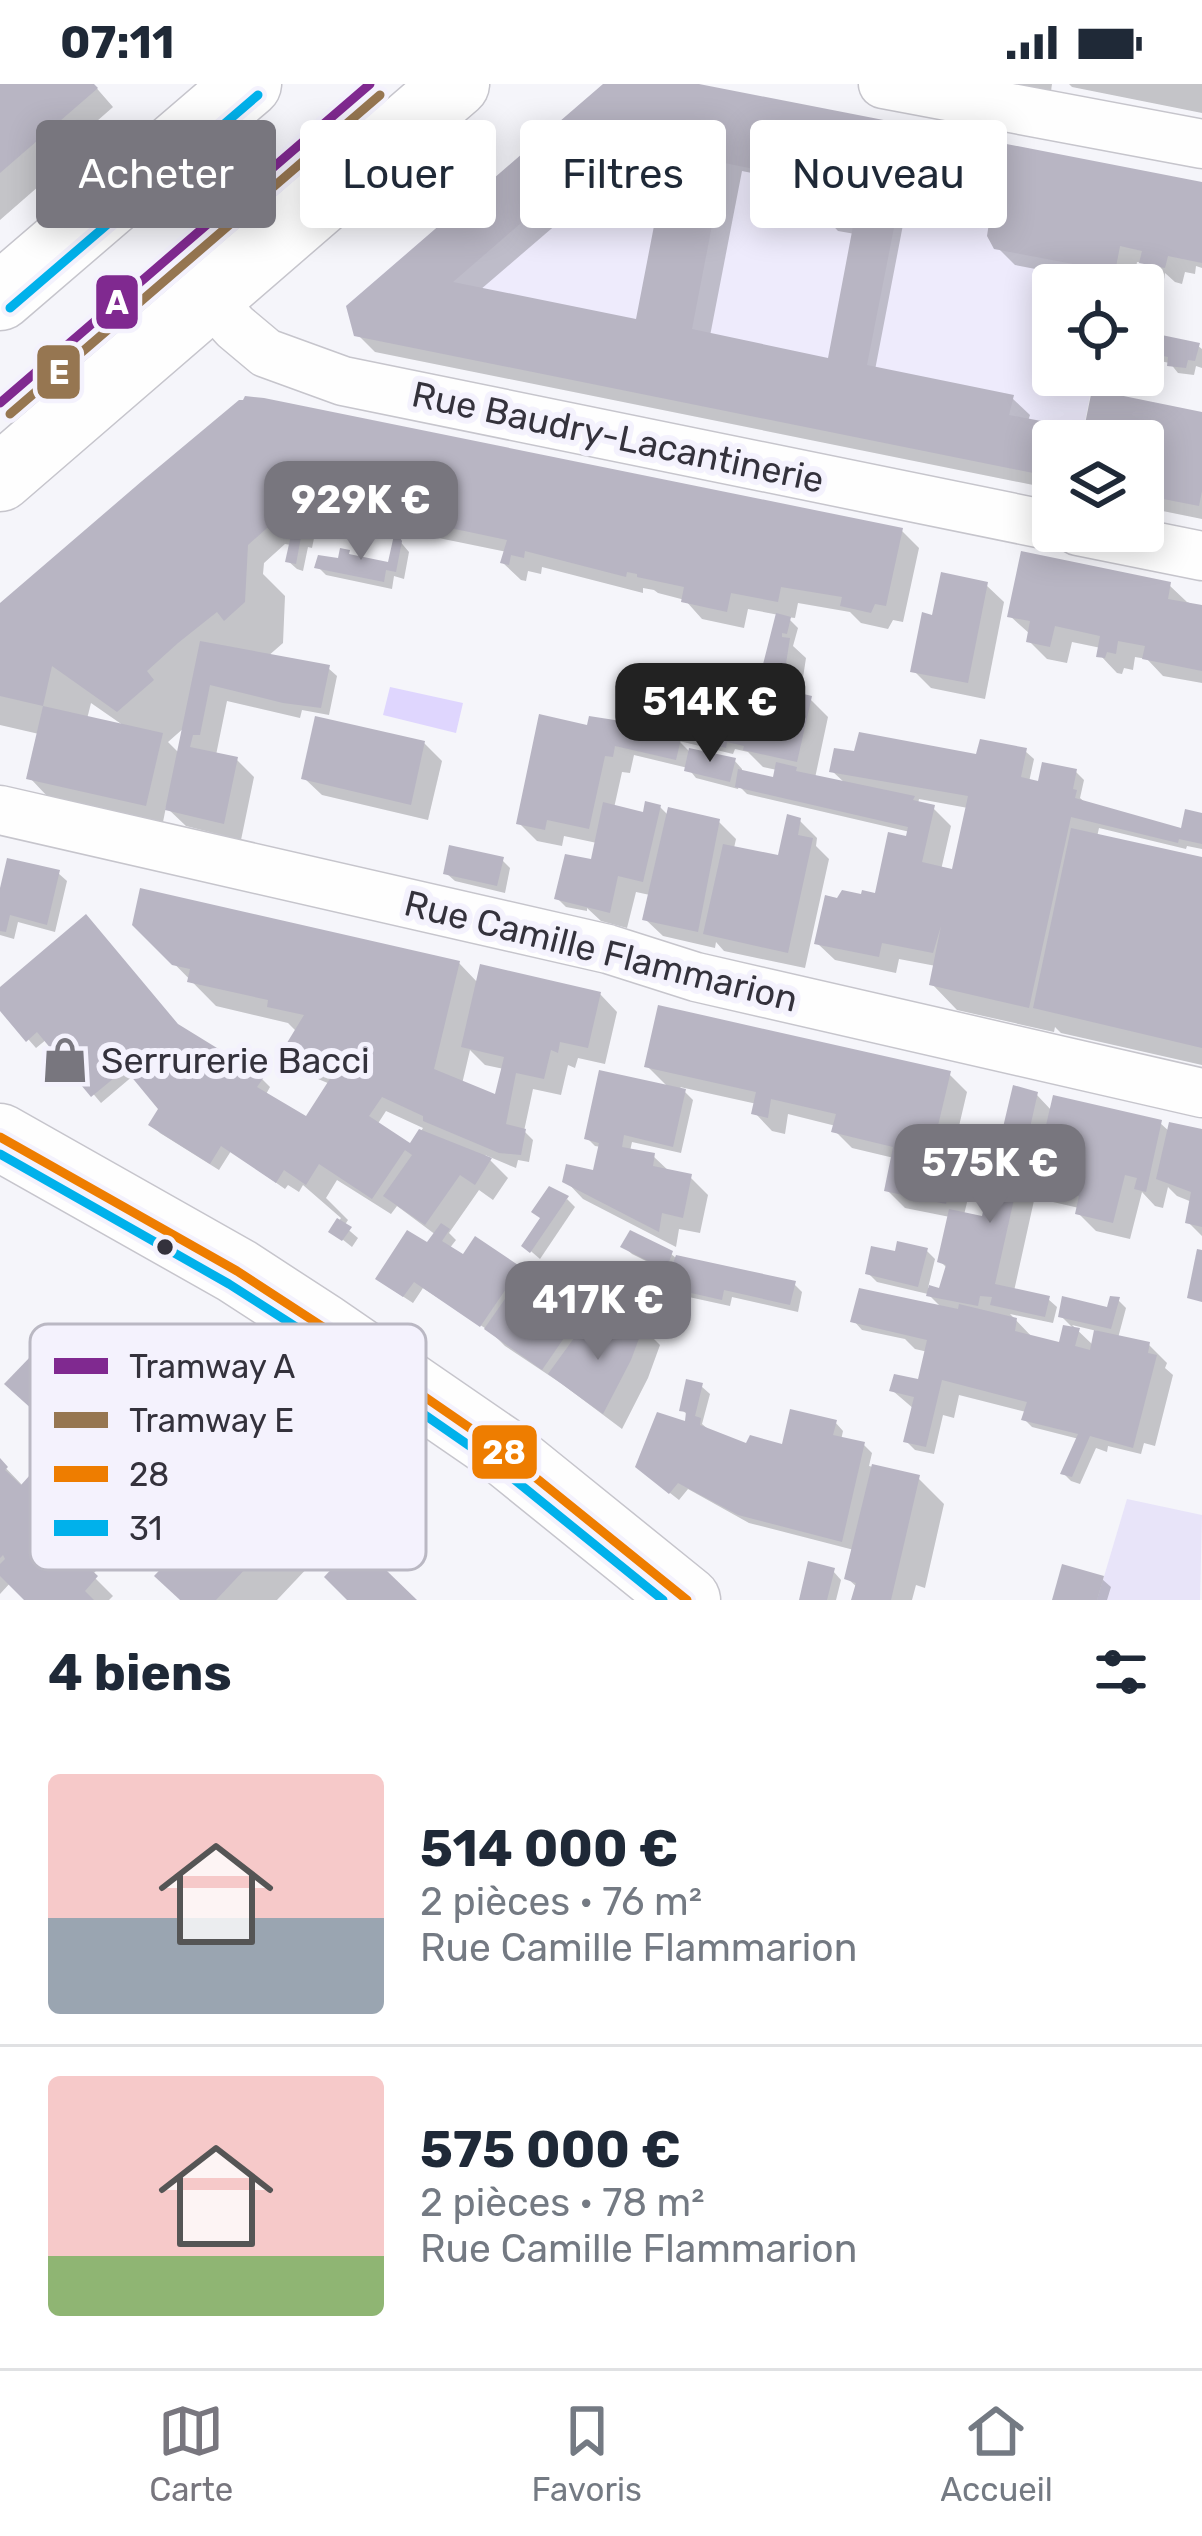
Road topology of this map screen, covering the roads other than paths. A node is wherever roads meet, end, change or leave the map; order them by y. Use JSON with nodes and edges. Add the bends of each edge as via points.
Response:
{"nodes":[{"id":1,"x":248,"y":84,"type":"edge"},
{"id":2,"x":455,"y":84,"type":"edge"},
{"id":3,"x":883,"y":84,"type":"edge"},
{"id":4,"x":1202,"y":144,"type":"edge"},
{"id":5,"x":0,"y":297,"type":"edge"},
{"id":6,"x":208,"y":297,"type":"junction"},
{"id":7,"x":0,"y":478,"type":"edge"},
{"id":8,"x":1032,"y":522,"type":"edge"},
{"id":9,"x":1164,"y":548,"type":"edge"},
{"id":10,"x":1202,"y":556,"type":"edge"},
{"id":11,"x":0,"y":810,"type":"edge"},
{"id":12,"x":1202,"y":1093,"type":"edge"},
{"id":13,"x":0,"y":1138,"type":"edge"},
{"id":14,"x":318,"y":1324,"type":"edge"},
{"id":15,"x":426,"y":1398,"type":"edge"},
{"id":16,"x":687,"y":1600,"type":"edge"}],
"edges":[{"from":1,"to":5,"type":"main road"},
{"from":2,"to":6,"type":"main road"},
{"from":3,"to":4,"type":"street"},
{"from":6,"to":7,"type":"main road"},
{"from":6,"to":8,"type":"street","name":"Rue Baudry-Lacantinerie","via":[[266,352],[343,381]]},
{"from":9,"to":10,"type":"street"},
{"from":11,"to":12,"type":"street","name":"Rue Camille Flammarion"},
{"from":13,"to":14,"type":"main road"},
{"from":15,"to":16,"type":"main road"}]}
